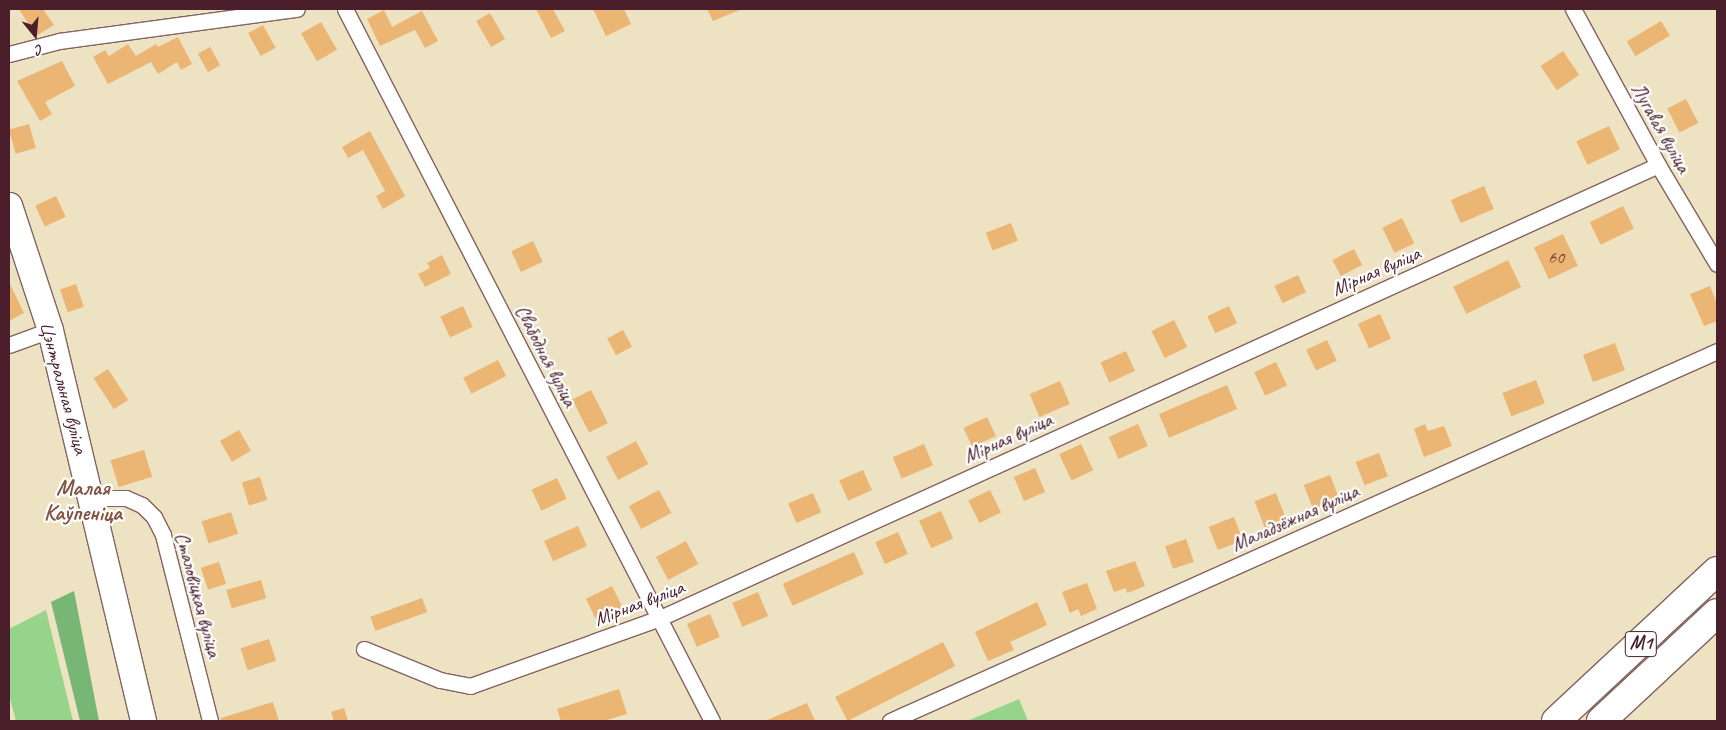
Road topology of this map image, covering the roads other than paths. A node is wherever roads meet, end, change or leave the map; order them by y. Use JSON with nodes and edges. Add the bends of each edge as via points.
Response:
{"nodes":[{"id":1,"x":297,"y":9,"type":"edge"},
{"id":2,"x":345,"y":9,"type":"edge"},
{"id":3,"x":1574,"y":9,"type":"edge"},
{"id":4,"x":9,"y":54,"type":"edge"},
{"id":5,"x":1658,"y":165,"type":"junction"},
{"id":6,"x":9,"y":205,"type":"edge"},
{"id":7,"x":1717,"y":264,"type":"edge"},
{"id":8,"x":50,"y":330,"type":"junction"},
{"id":9,"x":9,"y":345,"type":"edge"},
{"id":10,"x":1717,"y":352,"type":"edge"},
{"id":11,"x":92,"y":498,"type":"junction"},
{"id":12,"x":1717,"y":571,"type":"edge"},
{"id":13,"x":1717,"y":613,"type":"edge"},
{"id":14,"x":660,"y":618,"type":"junction"},
{"id":15,"x":364,"y":649,"type":"dead end"},
{"id":16,"x":143,"y":721,"type":"edge"},
{"id":17,"x":210,"y":721,"type":"edge"},
{"id":18,"x":712,"y":721,"type":"edge"},
{"id":19,"x":890,"y":721,"type":"edge"},
{"id":20,"x":1556,"y":721,"type":"edge"},
{"id":21,"x":1601,"y":721,"type":"edge"}],
"edges":[{"from":1,"to":4,"type":"street","via":[[59,41]]},
{"from":2,"to":14,"type":"street","name":"Свабодная вуліца"},
{"from":3,"to":5,"type":"street","name":"Лугавая вуліца"},
{"from":5,"to":7,"type":"street","name":"Лугавая вуліца"},
{"from":5,"to":14,"type":"street","name":"Мірная вуліца"},
{"from":6,"to":8,"type":"main road","name":"Цэнтральная вуліца"},
{"from":8,"to":9,"type":"street"},
{"from":8,"to":11,"type":"main road","name":"Цэнтральная вуліца"},
{"from":10,"to":19,"type":"street","name":"Маладзёжная вуліца"},
{"from":11,"to":16,"type":"main road","name":"Цэнтральная вуліца"},
{"from":11,"to":17,"type":"street","name":"Сталовіцкая вуліца","via":[[126,498],[142,505],[154,517],[163,535]]},
{"from":12,"to":20,"type":"highway","number":"М1"},
{"from":13,"to":21,"type":"highway","number":"М1"},
{"from":14,"to":15,"type":"street","name":"Мірная вуліца","via":[[470,686],[440,680]]},
{"from":14,"to":18,"type":"street","name":"Свабодная вуліца"}]}
